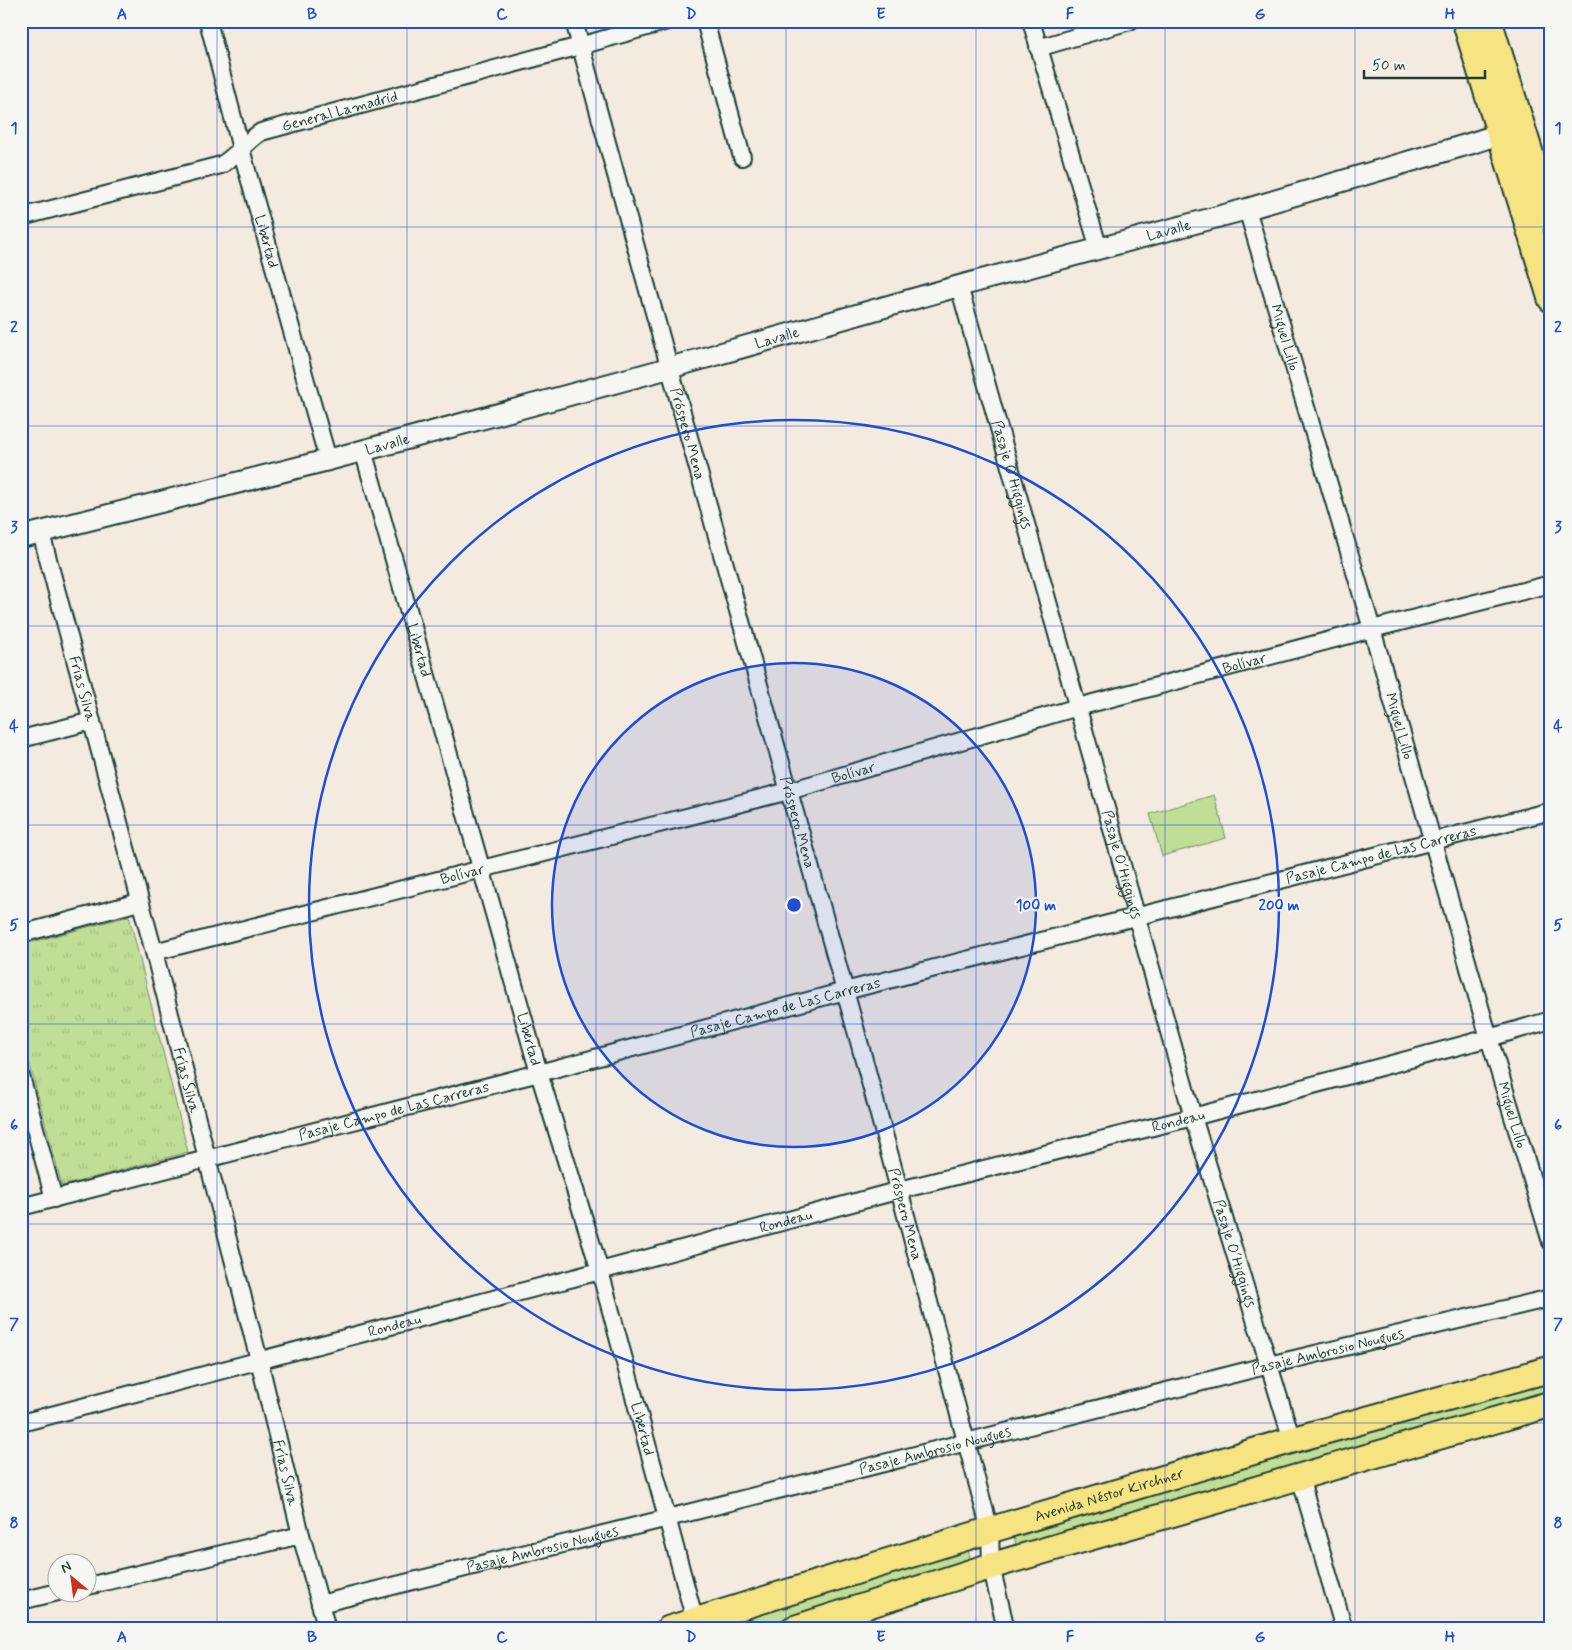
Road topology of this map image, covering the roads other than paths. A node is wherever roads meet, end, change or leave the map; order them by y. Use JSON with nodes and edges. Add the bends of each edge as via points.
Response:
{"nodes":[{"id":1,"x":208,"y":21,"type":"edge"},
{"id":2,"x":574,"y":21,"type":"edge"},
{"id":3,"x":668,"y":21,"type":"edge"},
{"id":4,"x":705,"y":21,"type":"edge"},
{"id":5,"x":1031,"y":21,"type":"edge"},
{"id":6,"x":1130,"y":21,"type":"edge"},
{"id":7,"x":1465,"y":21,"type":"edge"},
{"id":8,"x":1489,"y":21,"type":"edge"},
{"id":9,"x":580,"y":46,"type":"junction"},
{"id":10,"x":1038,"y":48,"type":"junction"},
{"id":11,"x":1515,"y":107,"type":"junction"},
{"id":12,"x":1500,"y":134,"type":"junction"},
{"id":13,"x":241,"y":149,"type":"junction"},
{"id":14,"x":742,"y":157,"type":"dead end"},
{"id":15,"x":1516,"y":189,"type":"junction"},
{"id":16,"x":1247,"y":209,"type":"junction"},
{"id":17,"x":1549,"y":210,"type":"edge"},
{"id":18,"x":21,"y":217,"type":"edge"},
{"id":19,"x":1099,"y":249,"type":"junction"},
{"id":20,"x":959,"y":286,"type":"junction"},
{"id":21,"x":1551,"y":299,"type":"edge"},
{"id":22,"x":669,"y":368,"type":"junction"},
{"id":23,"x":363,"y":450,"type":"junction"},
{"id":24,"x":328,"y":460,"type":"junction"},
{"id":25,"x":41,"y":533,"type":"junction"},
{"id":26,"x":21,"y":537,"type":"edge"},
{"id":27,"x":1551,"y":584,"type":"edge"},
{"id":28,"x":1372,"y":629,"type":"junction"},
{"id":29,"x":1078,"y":707,"type":"junction"},
{"id":30,"x":92,"y":721,"type":"junction"},
{"id":31,"x":21,"y":739,"type":"edge"},
{"id":32,"x":789,"y":791,"type":"junction"},
{"id":33,"x":1551,"y":811,"type":"edge"},
{"id":34,"x":1432,"y":841,"type":"junction"},
{"id":35,"x":481,"y":868,"type":"junction"},
{"id":36,"x":140,"y":902,"type":"junction"},
{"id":37,"x":1136,"y":917,"type":"junction"},
{"id":38,"x":21,"y":934,"type":"edge"},
{"id":39,"x":154,"y":952,"type":"junction"},
{"id":40,"x":845,"y":991,"type":"junction"},
{"id":41,"x":1551,"y":1020,"type":"edge"},
{"id":42,"x":1489,"y":1038,"type":"junction"},
{"id":43,"x":539,"y":1073,"type":"junction"},
{"id":44,"x":21,"y":1076,"type":"edge"},
{"id":45,"x":1193,"y":1117,"type":"junction"},
{"id":46,"x":206,"y":1159,"type":"junction"},
{"id":47,"x":900,"y":1190,"type":"junction"},
{"id":48,"x":54,"y":1199,"type":"junction"},
{"id":49,"x":21,"y":1207,"type":"edge"},
{"id":50,"x":1551,"y":1242,"type":"edge"},
{"id":51,"x":600,"y":1271,"type":"junction"},
{"id":52,"x":1551,"y":1298,"type":"edge"},
{"id":53,"x":259,"y":1360,"type":"junction"},
{"id":54,"x":1269,"y":1365,"type":"junction"},
{"id":55,"x":1551,"y":1369,"type":"edge"},
{"id":56,"x":1551,"y":1404,"type":"edge"},
{"id":57,"x":21,"y":1423,"type":"edge"},
{"id":58,"x":1292,"y":1440,"type":"junction"},
{"id":59,"x":966,"y":1442,"type":"junction"},
{"id":60,"x":1300,"y":1477,"type":"junction"},
{"id":61,"x":668,"y":1518,"type":"junction"},
{"id":62,"x":990,"y":1530,"type":"junction"},
{"id":63,"x":301,"y":1535,"type":"junction"},
{"id":64,"x":991,"y":1566,"type":"junction"},
{"id":65,"x":98,"y":1584,"type":"edge"},
{"id":66,"x":48,"y":1594,"type":"edge"},
{"id":67,"x":21,"y":1601,"type":"edge"},
{"id":68,"x":320,"y":1604,"type":"junction"},
{"id":69,"x":696,"y":1625,"type":"edge"},
{"id":70,"x":327,"y":1629,"type":"edge"},
{"id":71,"x":669,"y":1629,"type":"edge"},
{"id":72,"x":793,"y":1629,"type":"edge"},
{"id":73,"x":1006,"y":1629,"type":"edge"},
{"id":74,"x":1344,"y":1629,"type":"edge"}],
"edges":[{"from":1,"to":13,"type":"street","name":"Libertad"},
{"from":2,"to":9,"type":"street","name":"Próspero Mena"},
{"from":3,"to":9,"type":"street","name":"General Lamadrid"},
{"from":4,"to":14,"type":"street"},
{"from":5,"to":10,"type":"street"},
{"from":6,"to":10,"type":"street"},
{"from":7,"to":12,"type":"main road"},
{"from":8,"to":11,"type":"main road"},
{"from":9,"to":13,"type":"street","name":"General Lamadrid","via":[[261,132]]},
{"from":9,"to":22,"type":"street","name":"Próspero Mena"},
{"from":10,"to":19,"type":"street"},
{"from":11,"to":12,"type":"street"},
{"from":11,"to":17,"type":"main road"},
{"from":12,"to":15,"type":"main road"},
{"from":12,"to":16,"type":"street","name":"Lavalle"},
{"from":13,"to":18,"type":"street","name":"General Lamadrid","via":[[221,165]]},
{"from":13,"to":24,"type":"street","name":"Libertad"},
{"from":15,"to":17,"type":"street"},
{"from":15,"to":21,"type":"main road"},
{"from":16,"to":19,"type":"street","name":"Lavalle"},
{"from":16,"to":28,"type":"street","name":"Miguel Lillo"},
{"from":19,"to":20,"type":"street","name":"Lavalle"},
{"from":20,"to":22,"type":"street","name":"Lavalle"},
{"from":20,"to":29,"type":"street","name":"Pasaje O´Higgings"},
{"from":22,"to":23,"type":"street","name":"Lavalle"},
{"from":22,"to":32,"type":"street","name":"Próspero Mena"},
{"from":23,"to":24,"type":"street","name":"Lavalle"},
{"from":23,"to":35,"type":"street","name":"Libertad"},
{"from":24,"to":25,"type":"street","name":"Lavalle"},
{"from":25,"to":26,"type":"street","name":"Lavalle"},
{"from":25,"to":30,"type":"street","name":"Frías Silva"},
{"from":27,"to":28,"type":"street","name":"Bolívar"},
{"from":28,"to":29,"type":"street","name":"Bolívar"},
{"from":28,"to":34,"type":"street","name":"Miguel Lillo"},
{"from":29,"to":32,"type":"street","name":"Bolívar"},
{"from":29,"to":37,"type":"street","name":"Pasaje O´Higgings"},
{"from":30,"to":31,"type":"street"},
{"from":30,"to":36,"type":"street","name":"Frías Silva"},
{"from":32,"to":35,"type":"street","name":"Bolívar"},
{"from":32,"to":40,"type":"street","name":"Próspero Mena"},
{"from":33,"to":34,"type":"street","name":"Pasaje Campo de Las Carreras"},
{"from":34,"to":37,"type":"street","name":"Pasaje Campo de Las Carreras"},
{"from":34,"to":42,"type":"street","name":"Miguel Lillo"},
{"from":35,"to":39,"type":"street","name":"Bolívar"},
{"from":35,"to":43,"type":"street","name":"Libertad"},
{"from":36,"to":38,"type":"street"},
{"from":36,"to":39,"type":"street","name":"Frías Silva"},
{"from":37,"to":40,"type":"street","name":"Pasaje Campo de Las Carreras"},
{"from":37,"to":45,"type":"street","name":"Pasaje O´Higgings"},
{"from":39,"to":46,"type":"street","name":"Frías Silva"},
{"from":40,"to":43,"type":"street","name":"Pasaje Campo de Las Carreras"},
{"from":40,"to":47,"type":"street","name":"Próspero Mena"},
{"from":41,"to":42,"type":"street","name":"Rondeau"},
{"from":42,"to":45,"type":"street","name":"Rondeau"},
{"from":42,"to":50,"type":"street","name":"Miguel Lillo"},
{"from":43,"to":46,"type":"street","name":"Pasaje Campo de Las Carreras"},
{"from":43,"to":51,"type":"street","name":"Libertad"},
{"from":44,"to":48,"type":"street"},
{"from":45,"to":47,"type":"street","name":"Rondeau"},
{"from":45,"to":54,"type":"street","name":"Pasaje O´Higgings"},
{"from":46,"to":48,"type":"street","name":"Pasaje Campo de Las Carreras"},
{"from":46,"to":53,"type":"street","name":"Frías Silva"},
{"from":47,"to":51,"type":"street","name":"Rondeau"},
{"from":47,"to":59,"type":"street","name":"Próspero Mena"},
{"from":48,"to":49,"type":"street","name":"Pasaje Campo de Las Carreras"},
{"from":51,"to":53,"type":"street","name":"Rondeau"},
{"from":51,"to":61,"type":"street","name":"Libertad"},
{"from":52,"to":54,"type":"street","name":"Pasaje Ambrosio Nougues"},
{"from":53,"to":57,"type":"street","name":"Rondeau"},
{"from":53,"to":63,"type":"street","name":"Frías Silva"},
{"from":54,"to":58,"type":"street","name":"Pasaje O´Higgings"},
{"from":54,"to":59,"type":"street","name":"Pasaje Ambrosio Nougues"},
{"from":55,"to":58,"type":"main road","name":"Avenida Néstor Kirchner"},
{"from":56,"to":60,"type":"main road"},
{"from":58,"to":62,"type":"main road","name":"Avenida Néstor Kirchner"},
{"from":59,"to":61,"type":"street","name":"Pasaje Ambrosio Nougues"},
{"from":59,"to":62,"type":"street","name":"Próspero Mena"},
{"from":60,"to":64,"type":"main road"},
{"from":60,"to":74,"type":"street"},
{"from":61,"to":68,"type":"street","name":"Pasaje Ambrosio Nougues"},
{"from":61,"to":69,"type":"street","name":"Libertad"},
{"from":62,"to":64,"type":"street","name":"Próspero Mena"},
{"from":62,"to":69,"type":"main road","name":"Avenida Néstor Kirchner"},
{"from":63,"to":65,"type":"street"},
{"from":63,"to":68,"type":"street","name":"Frías Silva"},
{"from":64,"to":72,"type":"main road"},
{"from":64,"to":73,"type":"street","name":"Próspero Mena"},
{"from":66,"to":67,"type":"street"},
{"from":68,"to":70,"type":"street","name":"Frías Silva"},
{"from":69,"to":71,"type":"main road","name":"Avenida Néstor Kirchner"}]}
